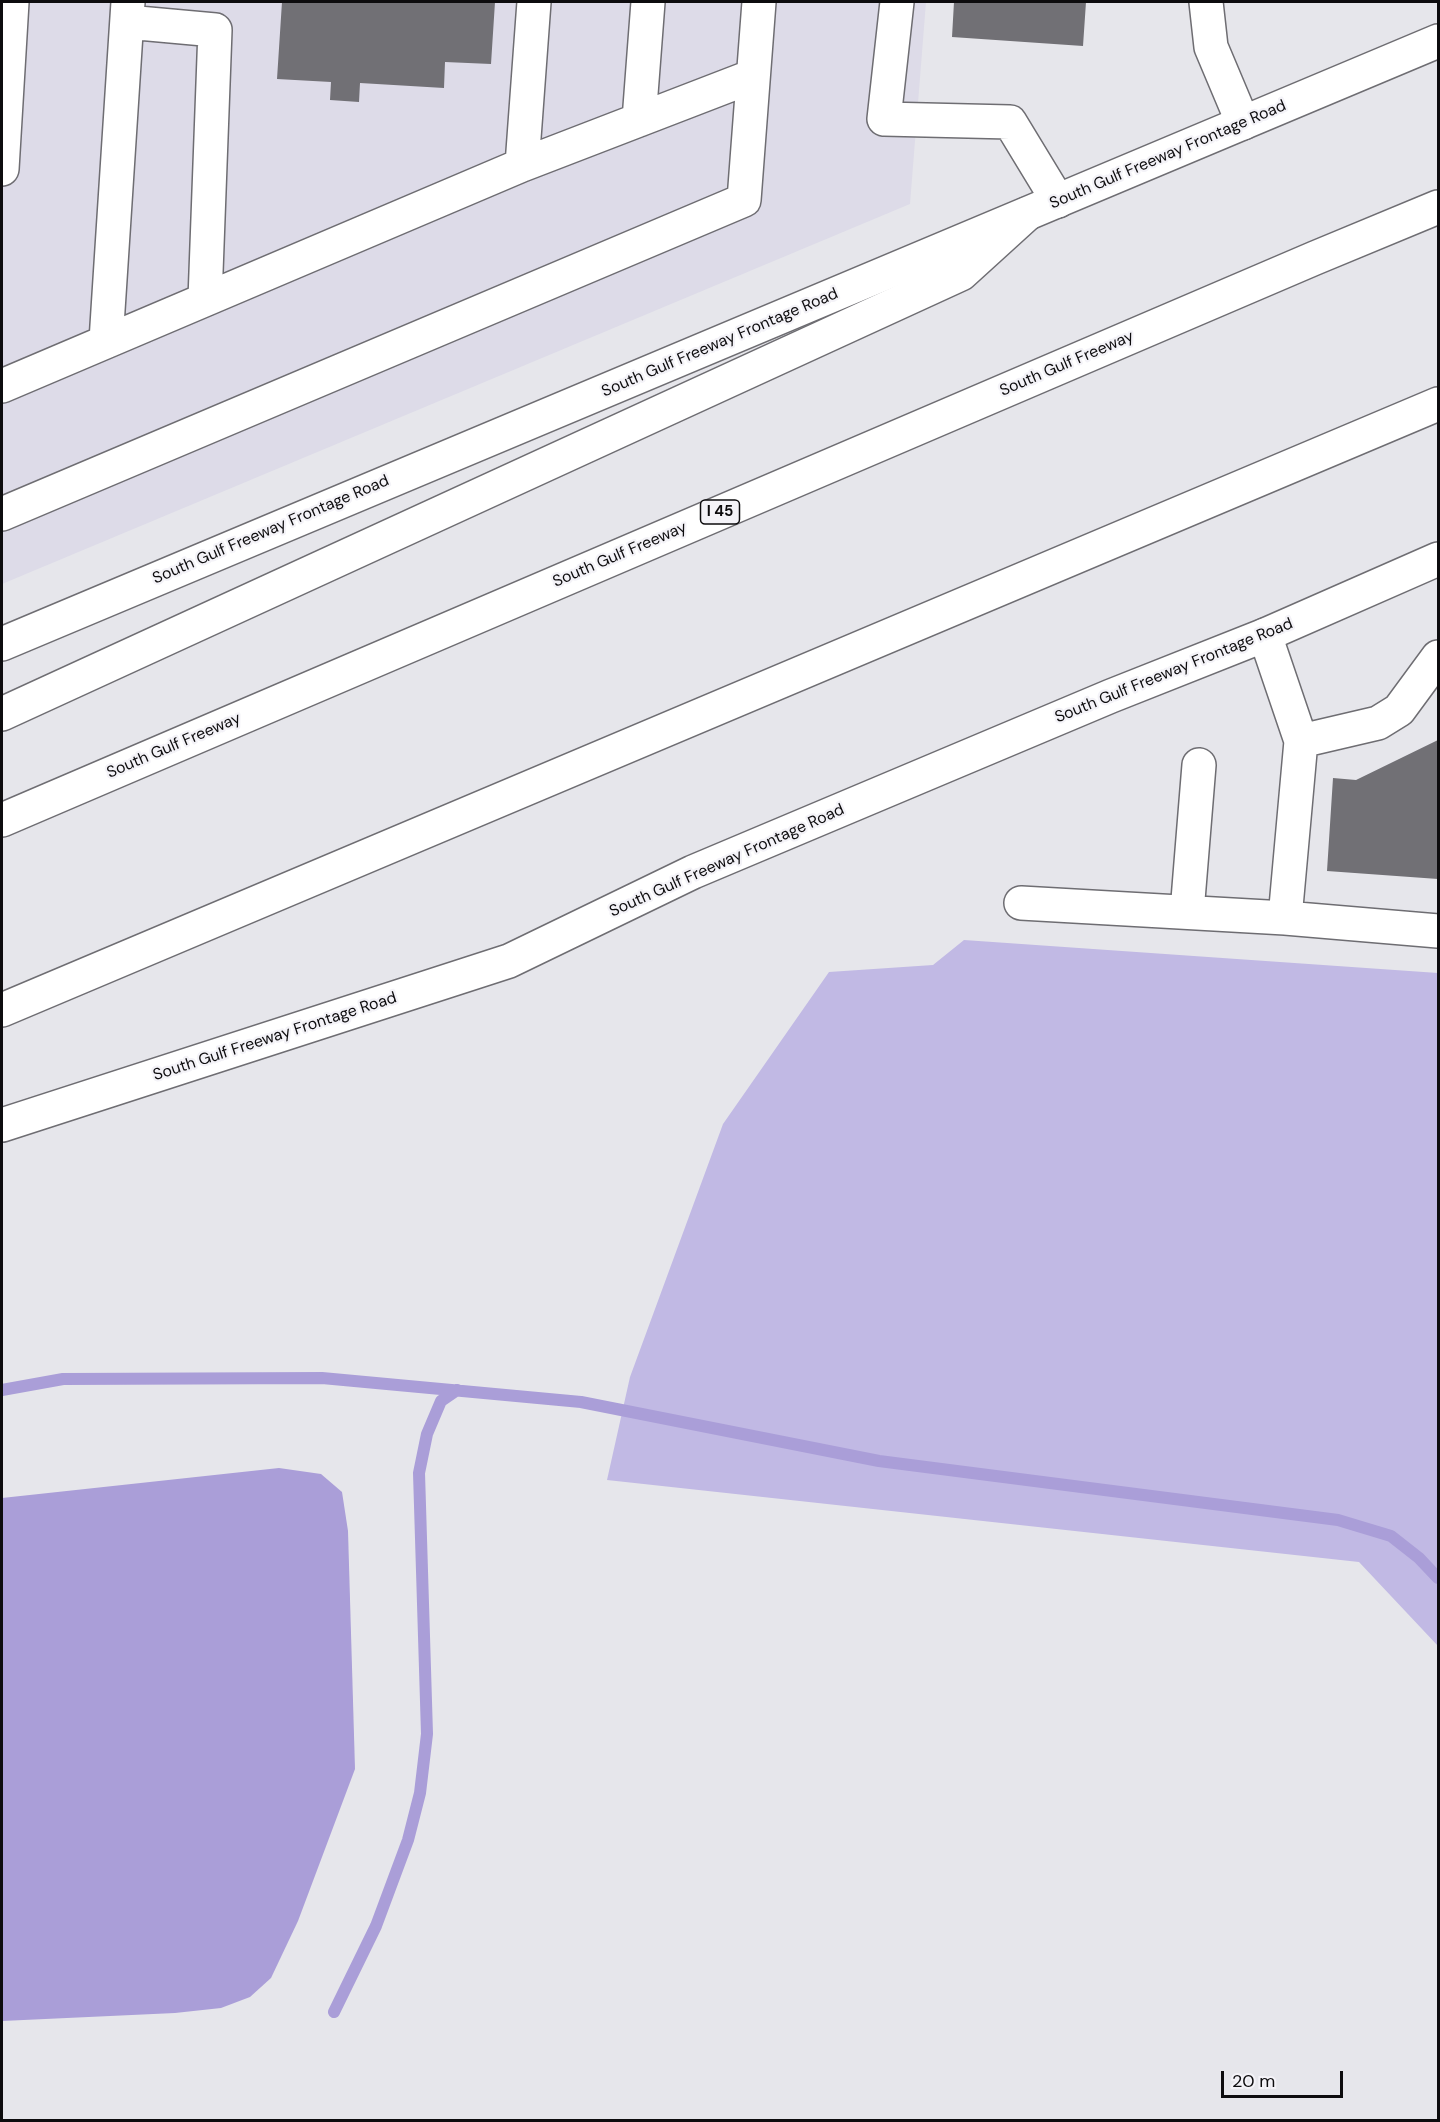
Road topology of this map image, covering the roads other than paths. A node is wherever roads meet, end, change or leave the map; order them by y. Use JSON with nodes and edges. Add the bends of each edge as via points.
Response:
{"nodes":[{"id":1,"x":12,"y":2,"type":"edge"},
{"id":2,"x":534,"y":2,"type":"edge"},
{"id":3,"x":648,"y":2,"type":"edge"},
{"id":4,"x":759,"y":2,"type":"edge"},
{"id":5,"x":897,"y":2,"type":"edge"},
{"id":6,"x":1206,"y":2,"type":"edge"},
{"id":7,"x":128,"y":12,"type":"edge"},
{"id":8,"x":1438,"y":41,"type":"edge"},
{"id":9,"x":753,"y":76,"type":"junction"},
{"id":10,"x":639,"y":120,"type":"junction"},
{"id":11,"x":1243,"y":123,"type":"junction"},
{"id":12,"x":522,"y":165,"type":"junction"},
{"id":13,"x":2,"y":170,"type":"edge"},
{"id":14,"x":1058,"y":201,"type":"junction"},
{"id":15,"x":1438,"y":207,"type":"edge"},
{"id":16,"x":1027,"y":214,"type":"junction"},
{"id":17,"x":205,"y":299,"type":"junction"},
{"id":18,"x":106,"y":341,"type":"junction"},
{"id":19,"x":2,"y":386,"type":"edge"},
{"id":20,"x":1438,"y":404,"type":"edge"},
{"id":21,"x":2,"y":514,"type":"edge"},
{"id":22,"x":1438,"y":559,"type":"edge"},
{"id":23,"x":1265,"y":635,"type":"junction"},
{"id":24,"x":2,"y":644,"type":"edge"},
{"id":25,"x":1438,"y":657,"type":"edge"},
{"id":26,"x":2,"y":714,"type":"edge"},
{"id":27,"x":1301,"y":741,"type":"junction"},
{"id":28,"x":1199,"y":765,"type":"dead end"},
{"id":29,"x":2,"y":820,"type":"edge"},
{"id":30,"x":1021,"y":903,"type":"dead end"},
{"id":31,"x":1187,"y":912,"type":"junction"},
{"id":32,"x":1285,"y":918,"type":"junction"},
{"id":33,"x":1438,"y":932,"type":"edge"},
{"id":34,"x":2,"y":1010,"type":"edge"},
{"id":35,"x":2,"y":1125,"type":"edge"}],
"edges":[{"from":1,"to":13,"type":"main road"},
{"from":2,"to":12,"type":"main road"},
{"from":3,"to":10,"type":"main road"},
{"from":4,"to":9,"type":"main road"},
{"from":5,"to":14,"type":"main road","via":[[884,119],[1010,122]]},
{"from":6,"to":11,"type":"main road","via":[[1211,47]]},
{"from":7,"to":17,"type":"main road","via":[[215,30]]},
{"from":7,"to":18,"type":"main road"},
{"from":8,"to":11,"type":"main road","name":"South Gulf Freeway Frontage Road"},
{"from":9,"to":10,"type":"main road"},
{"from":9,"to":21,"type":"main road","via":[[744,200]]},
{"from":10,"to":12,"type":"main road"},
{"from":11,"to":14,"type":"main road","name":"South Gulf Freeway Frontage Road"},
{"from":12,"to":17,"type":"main road"},
{"from":14,"to":16,"type":"main road","name":"South Gulf Freeway Frontage Road"},
{"from":15,"to":29,"type":"main road","name":"South Gulf Freeway","number":"I 45"},
{"from":16,"to":24,"type":"main road","name":"South Gulf Freeway Frontage Road"},
{"from":16,"to":26,"type":"main road","via":[[961,274]]},
{"from":17,"to":18,"type":"main road"},
{"from":18,"to":19,"type":"main road"},
{"from":20,"to":34,"type":"main road"},
{"from":22,"to":23,"type":"main road","name":"South Gulf Freeway Frontage Road"},
{"from":23,"to":27,"type":"main road"},
{"from":23,"to":35,"type":"main road","name":"South Gulf Freeway Frontage Road","via":[[693,872],[509,961]]},
{"from":25,"to":27,"type":"main road","via":[[1399,710],[1378,723]]},
{"from":27,"to":32,"type":"main road"},
{"from":28,"to":31,"type":"main road"},
{"from":30,"to":31,"type":"main road"},
{"from":31,"to":32,"type":"main road"},
{"from":32,"to":33,"type":"main road"}]}
